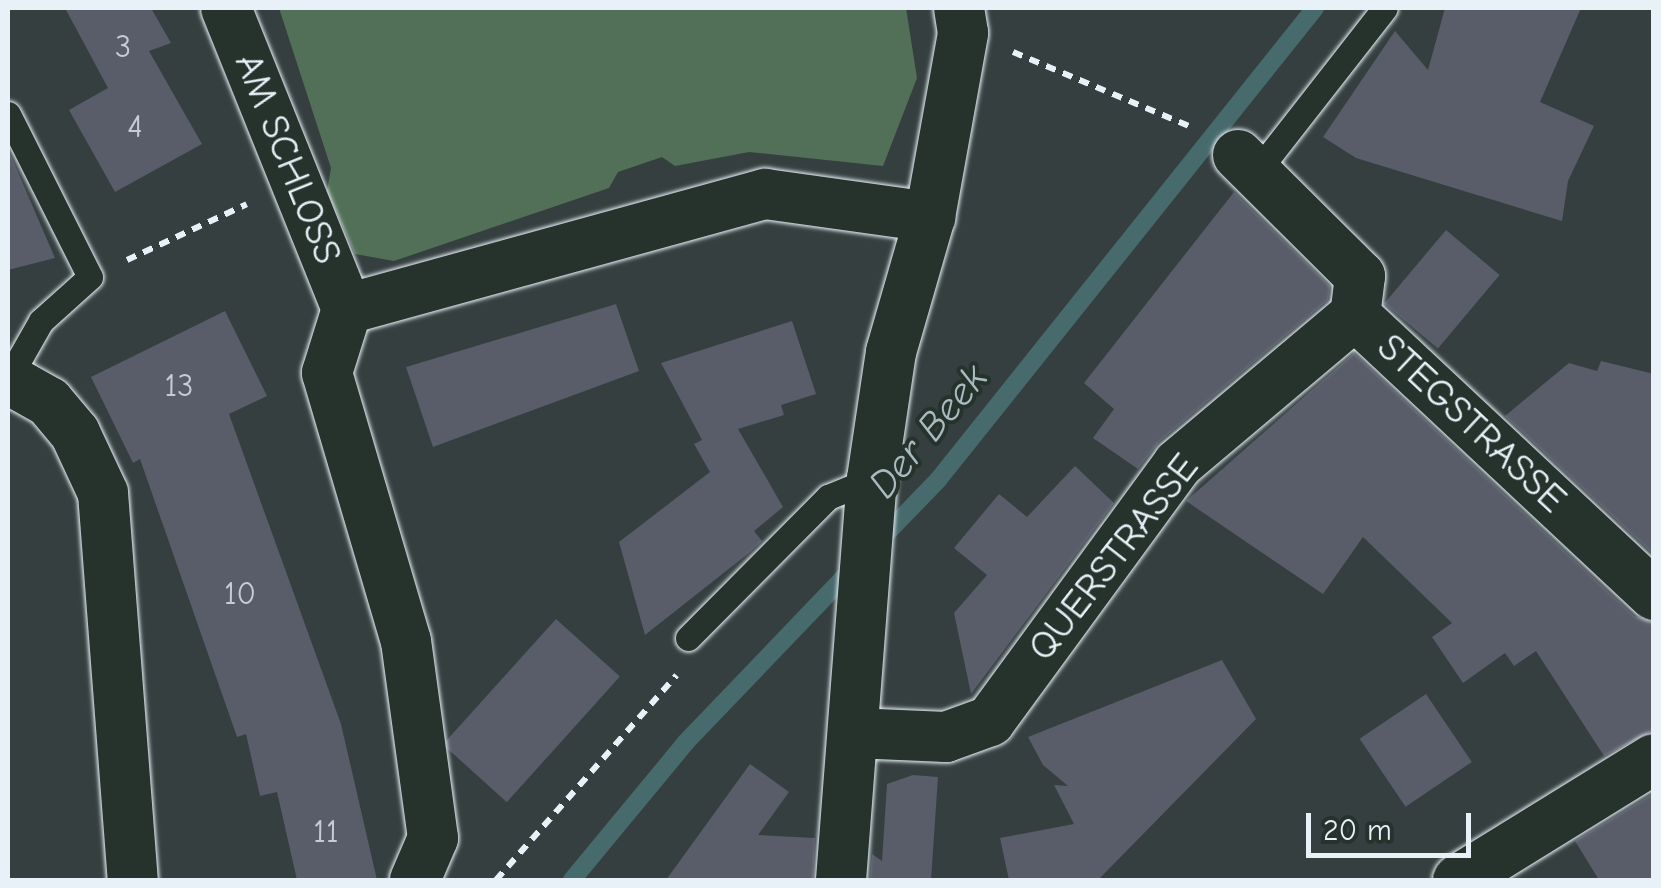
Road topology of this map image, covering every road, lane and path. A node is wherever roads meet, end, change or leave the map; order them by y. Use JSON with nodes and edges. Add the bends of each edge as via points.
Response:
{"nodes":[{"id":1,"x":226,"y":8,"type":"edge"},
{"id":2,"x":1386,"y":8,"type":"edge"},
{"id":3,"x":961,"y":20,"type":"edge"},
{"id":4,"x":8,"y":114,"type":"edge"},
{"id":5,"x":1172,"y":114,"type":"dead end"},
{"id":6,"x":1248,"y":162,"type":"joint"},
{"id":7,"x":930,"y":217,"type":"junction"},
{"id":8,"x":206,"y":220,"type":"dead end"},
{"id":9,"x":143,"y":253,"type":"dead end"},
{"id":10,"x":347,"y":310,"type":"junction"},
{"id":11,"x":1355,"y":315,"type":"junction"},
{"id":12,"x":8,"y":379,"type":"edge"},
{"id":13,"x":872,"y":488,"type":"junction"},
{"id":14,"x":1654,"y":595,"type":"edge"},
{"id":15,"x":688,"y":638,"type":"joint"},
{"id":16,"x":854,"y":733,"type":"junction"},
{"id":17,"x":1654,"y":759,"type":"edge"},
{"id":18,"x":133,"y":880,"type":"edge"},
{"id":19,"x":416,"y":880,"type":"edge"},
{"id":20,"x":496,"y":880,"type":"edge"},
{"id":21,"x":841,"y":880,"type":"edge"},
{"id":22,"x":1458,"y":880,"type":"edge"}],
"edges":[{"from":1,"to":10,"type":"street","name":"AM SCHLOSS"},
{"from":2,"to":6,"type":"lane"},
{"from":3,"to":5,"type":"path"},
{"from":3,"to":7,"type":"street"},
{"from":4,"to":12,"type":"lane","via":[[90,278],[41,322]]},
{"from":6,"to":11,"type":"street","name":"STEGSTRASSE","via":[[1360,276]]},
{"from":7,"to":10,"type":"street","via":[[764,194]]},
{"from":7,"to":13,"type":"street","via":[[891,352]]},
{"from":8,"to":9,"type":"path"},
{"from":10,"to":19,"type":"street","via":[[328,373],[406,641],[433,838]]},
{"from":11,"to":14,"type":"street","name":"STEGSTRASSE"},
{"from":11,"to":16,"type":"street","name":"QUERSTRASSE","via":[[1178,464],[990,721],[946,736]]},
{"from":12,"to":18,"type":"street","via":[[49,402],[76,433],[103,493]]},
{"from":13,"to":15,"type":"lane","via":[[828,497]]},
{"from":13,"to":16,"type":"street"},
{"from":15,"to":20,"type":"path","via":[[688,663]]},
{"from":16,"to":21,"type":"street"},
{"from":17,"to":22,"type":"street"}]}
